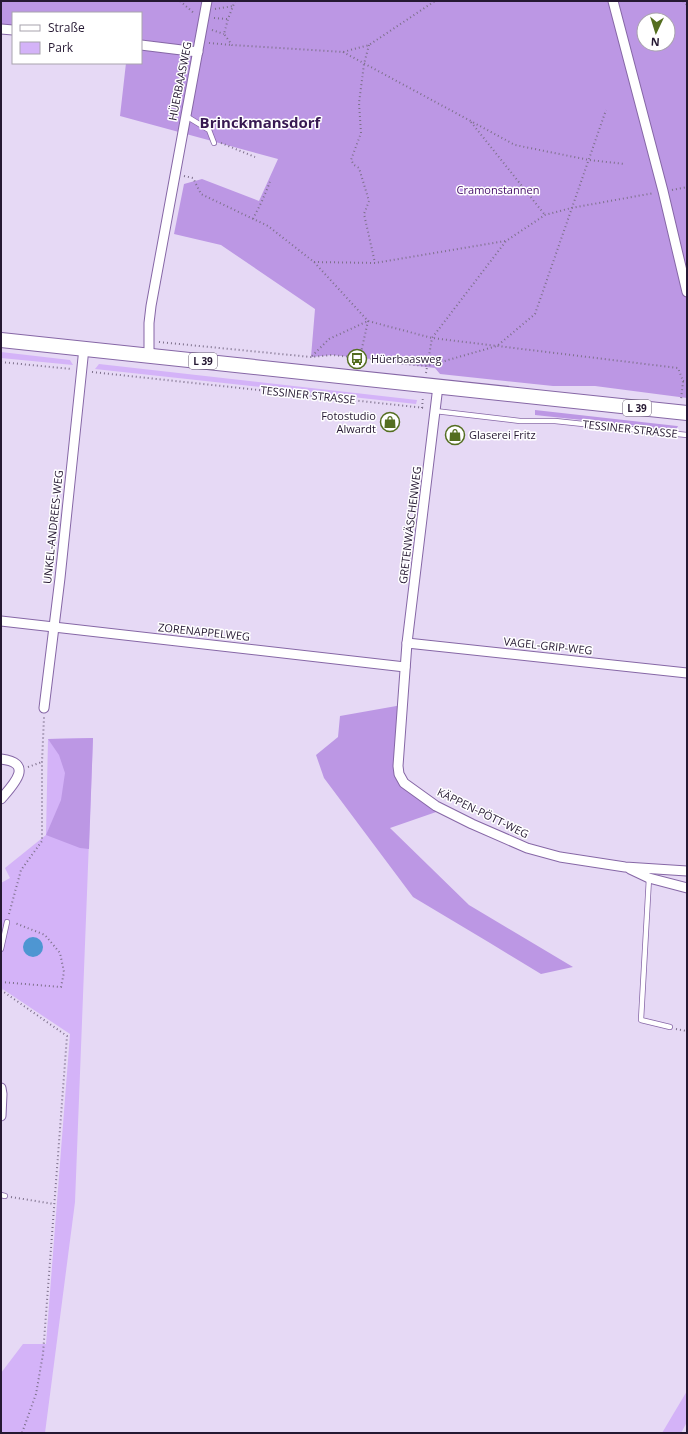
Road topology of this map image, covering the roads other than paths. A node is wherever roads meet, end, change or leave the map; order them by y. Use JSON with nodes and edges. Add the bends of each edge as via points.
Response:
{"nodes":[{"id":1,"x":208,"y":1,"type":"edge"},
{"id":2,"x":613,"y":1,"type":"edge"},
{"id":3,"x":1,"y":29,"type":"edge"},
{"id":4,"x":12,"y":30,"type":"edge"},
{"id":5,"x":142,"y":45,"type":"edge"},
{"id":6,"x":198,"y":52,"type":"junction"},
{"id":7,"x":186,"y":116,"type":"junction"},
{"id":8,"x":213,"y":141,"type":"road end"},
{"id":9,"x":687,"y":292,"type":"edge"},
{"id":10,"x":1,"y":340,"type":"edge"},
{"id":11,"x":84,"y":348,"type":"junction"},
{"id":12,"x":149,"y":355,"type":"junction"},
{"id":13,"x":438,"y":386,"type":"junction"},
{"id":14,"x":435,"y":411,"type":"junction"},
{"id":15,"x":687,"y":413,"type":"edge"},
{"id":16,"x":687,"y":435,"type":"edge"},
{"id":17,"x":1,"y":622,"type":"edge"},
{"id":18,"x":54,"y":628,"type":"junction"},
{"id":19,"x":407,"y":643,"type":"junction"},
{"id":20,"x":405,"y":667,"type":"junction"},
{"id":21,"x":687,"y":672,"type":"edge"},
{"id":22,"x":44,"y":708,"type":"road end"},
{"id":23,"x":1,"y":759,"type":"edge"},
{"id":24,"x":1,"y":799,"type":"edge"},
{"id":25,"x":625,"y":867,"type":"junction"},
{"id":26,"x":687,"y":871,"type":"edge"},
{"id":27,"x":648,"y":878,"type":"junction"},
{"id":28,"x":687,"y":888,"type":"edge"},
{"id":29,"x":7,"y":922,"type":"road end"},
{"id":30,"x":1,"y":949,"type":"edge"},
{"id":31,"x":670,"y":1027,"type":"dead end"},
{"id":32,"x":1,"y":1088,"type":"edge"},
{"id":33,"x":1,"y":1116,"type":"edge"}],
"edges":[{"from":1,"to":6,"type":"street","name":"HÜERBAASWEG"},
{"from":2,"to":9,"type":"street"},
{"from":3,"to":4,"type":"street"},
{"from":5,"to":6,"type":"street"},
{"from":6,"to":7,"type":"street","name":"HÜERBAASWEG"},
{"from":7,"to":8,"type":"lane","via":[[209,130]]},
{"from":7,"to":12,"type":"street","name":"HÜERBAASWEG","via":[[151,306]]},
{"from":10,"to":11,"type":"main road","name":"TESSINER STRASSE","number":"L 39"},
{"from":11,"to":12,"type":"main road","name":"TESSINER STRASSE","number":"L 39"},
{"from":11,"to":18,"type":"street","name":"UNKEL-ANDREES-WEG"},
{"from":12,"to":13,"type":"main road","name":"TESSINER STRASSE","number":"L 39"},
{"from":13,"to":14,"type":"street","name":"GRETENWÄSCHENWEG"},
{"from":13,"to":15,"type":"main road","name":"TESSINER STRASSE","number":"L 39"},
{"from":14,"to":16,"type":"lane","name":"TESSINER STRASSE"},
{"from":14,"to":19,"type":"street","name":"GRETENWÄSCHENWEG"},
{"from":17,"to":18,"type":"street","name":"ZORENAPPELWEG"},
{"from":18,"to":20,"type":"street","name":"ZORENAPPELWEG"},
{"from":18,"to":22,"type":"street","name":"UNKEL-ANDREES-WEG"},
{"from":19,"to":20,"type":"street","name":"GRETENWÄSCHENWEG"},
{"from":19,"to":21,"type":"street","name":"VAGEL-GRIP-WEG"},
{"from":20,"to":25,"type":"street","name":"KÄPPEN-PÖTT-WEG","via":[[398,766],[404,782],[436,806],[527,848],[560,857]]},
{"from":23,"to":24,"type":"street","via":[[9,760],[18,766],[19,770],[18,779]]},
{"from":25,"to":26,"type":"street","name":"KÄPPEN-PÖTT-WEG"},
{"from":25,"to":27,"type":"street","name":"KÄPPEN-PÖTT-WEG"},
{"from":27,"to":28,"type":"street","name":"KÄPPEN-PÖTT-WEG"},
{"from":27,"to":31,"type":"lane","via":[[641,1020]]},
{"from":29,"to":30,"type":"lane"},
{"from":32,"to":33,"type":"street"}]}
